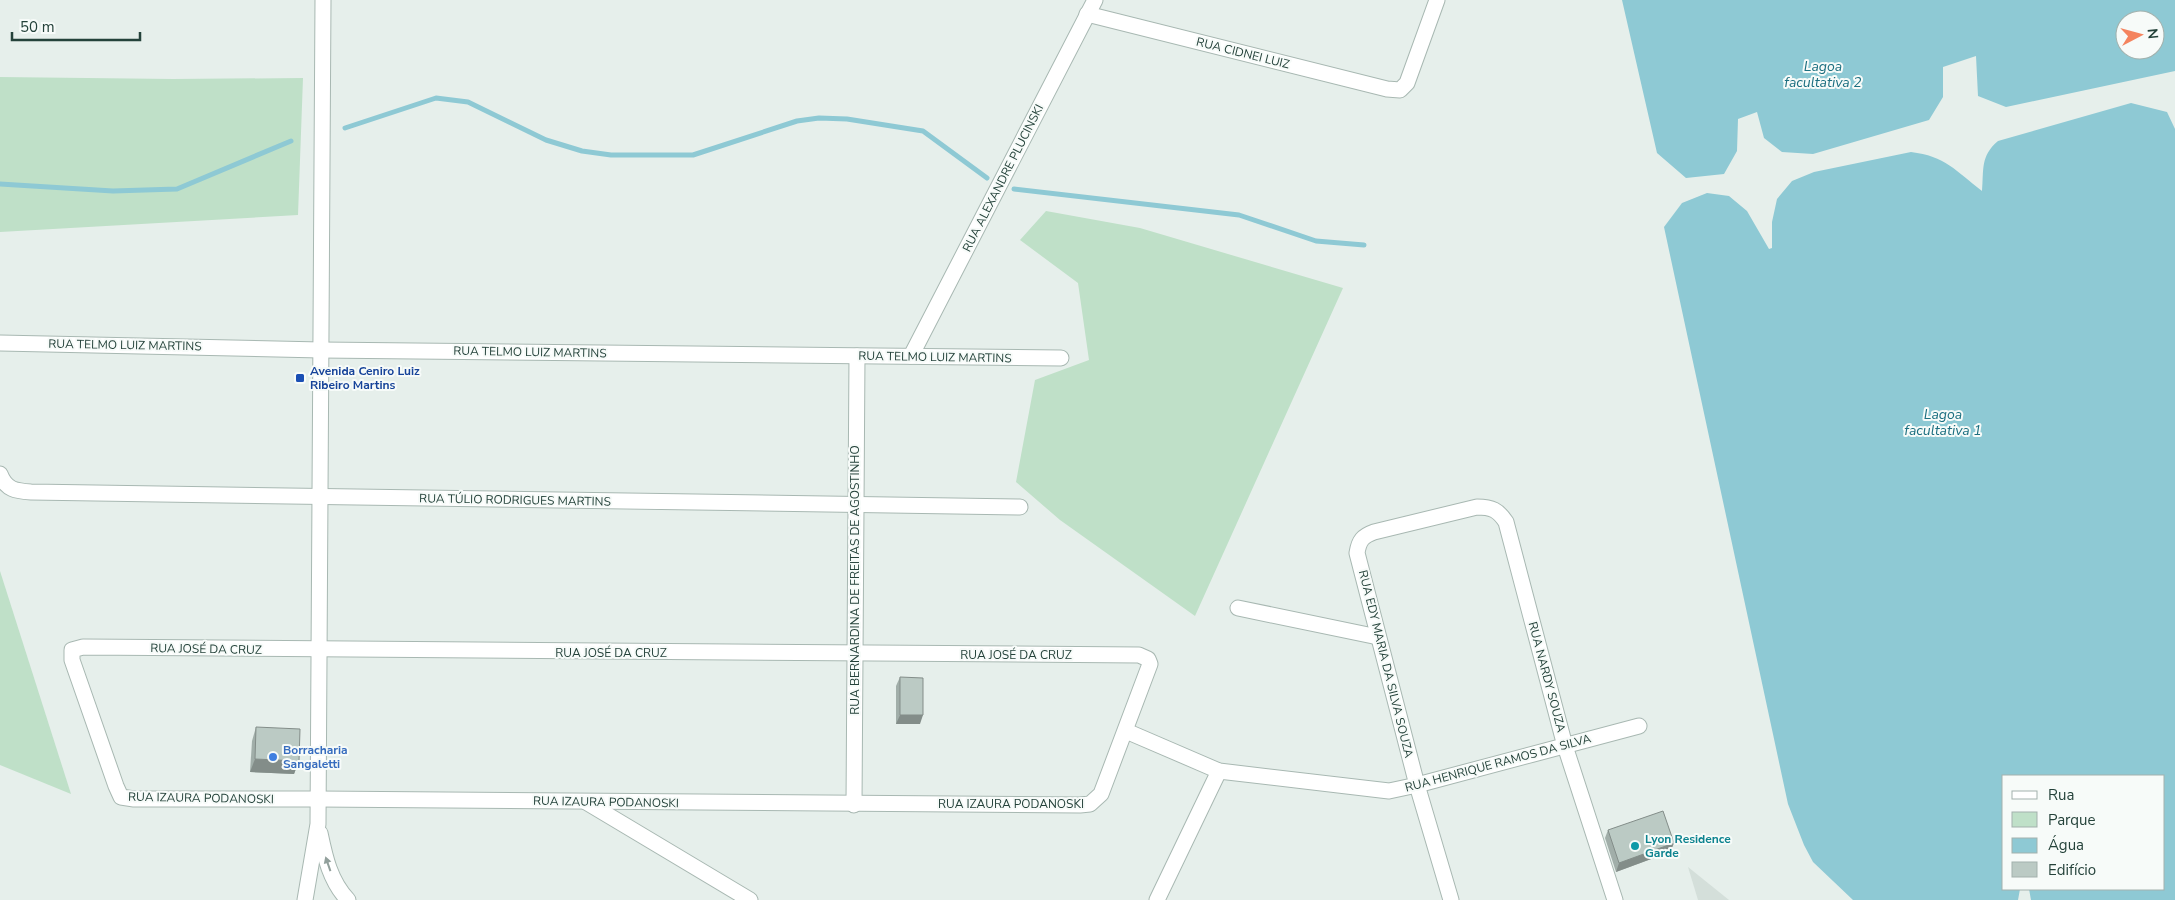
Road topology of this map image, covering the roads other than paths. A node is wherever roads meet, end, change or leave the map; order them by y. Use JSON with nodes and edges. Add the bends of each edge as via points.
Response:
{"nodes":[{"id":1,"x":323,"y":0,"type":"edge"},
{"id":2,"x":1094,"y":0,"type":"edge"},
{"id":3,"x":1438,"y":0,"type":"edge"},
{"id":4,"x":1087,"y":14,"type":"junction"},
{"id":5,"x":0,"y":342,"type":"edge"},
{"id":6,"x":321,"y":350,"type":"junction"},
{"id":7,"x":856,"y":356,"type":"junction"},
{"id":8,"x":911,"y":356,"type":"junction"},
{"id":9,"x":1061,"y":358,"type":"dead end"},
{"id":10,"x":0,"y":474,"type":"edge"},
{"id":11,"x":320,"y":498,"type":"junction"},
{"id":12,"x":856,"y":505,"type":"junction"},
{"id":13,"x":1020,"y":507,"type":"dead end"},
{"id":14,"x":1359,"y":544,"type":"joint"},
{"id":15,"x":1238,"y":608,"type":"dead end"},
{"id":16,"x":1378,"y":637,"type":"junction"},
{"id":17,"x":319,"y":651,"type":"junction"},
{"id":18,"x":855,"y":655,"type":"junction"},
{"id":19,"x":1639,"y":726,"type":"dead end"},
{"id":20,"x":1126,"y":731,"type":"junction"},
{"id":21,"x":1565,"y":746,"type":"junction"},
{"id":22,"x":1219,"y":771,"type":"junction"},
{"id":23,"x":1417,"y":785,"type":"junction"},
{"id":24,"x":121,"y":797,"type":"joint"},
{"id":25,"x":318,"y":799,"type":"junction"},
{"id":26,"x":585,"y":802,"type":"junction"},
{"id":27,"x":854,"y":805,"type":"junction"},
{"id":28,"x":318,"y":824,"type":"junction"},
{"id":29,"x":305,"y":900,"type":"edge"},
{"id":30,"x":348,"y":900,"type":"edge"},
{"id":31,"x":750,"y":900,"type":"edge"},
{"id":32,"x":1157,"y":900,"type":"edge"},
{"id":33,"x":1451,"y":900,"type":"edge"},
{"id":34,"x":1615,"y":900,"type":"edge"}],
"edges":[{"from":1,"to":6,"type":"street"},
{"from":2,"to":4,"type":"street","name":"RUA ALEXANDRE PLUCINSKI"},
{"from":3,"to":4,"type":"street","name":"RUA CIDNEI LUIZ","via":[[1406,83],[1400,90]]},
{"from":4,"to":8,"type":"street","name":"RUA ALEXANDRE PLUCINSKI"},
{"from":5,"to":6,"type":"street","name":"RUA TELMO LUIZ MARTINS"},
{"from":6,"to":7,"type":"street","name":"RUA TELMO LUIZ MARTINS"},
{"from":6,"to":11,"type":"street"},
{"from":7,"to":8,"type":"street","name":"RUA TELMO LUIZ MARTINS"},
{"from":7,"to":12,"type":"street","name":"RUA BERNARDINA DE FREITAS DE AGOSTINHO"},
{"from":8,"to":9,"type":"street","name":"RUA TELMO LUIZ MARTINS"},
{"from":10,"to":11,"type":"street","name":"RUA TÚLIO RODRIGUES MARTINS","via":[[11,490],[31,492]]},
{"from":11,"to":12,"type":"street","name":"RUA TÚLIO RODRIGUES MARTINS"},
{"from":11,"to":17,"type":"street"},
{"from":12,"to":13,"type":"street","name":"RUA TÚLIO RODRIGUES MARTINS"},
{"from":12,"to":18,"type":"street","name":"RUA BERNARDINA DE FREITAS DE AGOSTINHO"},
{"from":14,"to":16,"type":"street","name":"RUA EDY MARIA DA SILVA SOUZA","via":[[1357,552]]},
{"from":14,"to":21,"type":"street","name":"RUA NARDY SOUZA","via":[[1364,536],[1374,532],[1477,507],[1498,511],[1506,522]]},
{"from":15,"to":16,"type":"street"},
{"from":16,"to":23,"type":"street","name":"RUA EDY MARIA DA SILVA SOUZA"},
{"from":17,"to":18,"type":"street","name":"RUA JOSÉ DA CRUZ"},
{"from":17,"to":24,"type":"street","name":"RUA JOSÉ DA CRUZ","via":[[83,647],[72,650],[72,660]]},
{"from":17,"to":25,"type":"street"},
{"from":18,"to":20,"type":"street","name":"RUA JOSÉ DA CRUZ","via":[[1139,655],[1148,659],[1150,664]]},
{"from":18,"to":27,"type":"street","name":"RUA BERNARDINA DE FREITAS DE AGOSTINHO"},
{"from":19,"to":21,"type":"street","name":"RUA HENRIQUE RAMOS DA SILVA"},
{"from":20,"to":22,"type":"street","name":"RUA HENRIQUE RAMOS DA SILVA"},
{"from":20,"to":27,"type":"street","name":"RUA IZAURA PODANOSKI","via":[[1101,794],[1090,804]]},
{"from":21,"to":23,"type":"street","name":"RUA HENRIQUE RAMOS DA SILVA"},
{"from":21,"to":34,"type":"street","name":"RUA NARDY SOUZA"},
{"from":22,"to":23,"type":"street","name":"RUA HENRIQUE RAMOS DA SILVA","via":[[1374,790]]},
{"from":22,"to":32,"type":"street"},
{"from":23,"to":33,"type":"street","name":"RUA EDY MARIA DA SILVA SOUZA"},
{"from":24,"to":25,"type":"street","name":"RUA IZAURA PODANOSKI"},
{"from":25,"to":26,"type":"street","name":"RUA IZAURA PODANOSKI"},
{"from":25,"to":28,"type":"street"},
{"from":26,"to":27,"type":"street","name":"RUA IZAURA PODANOSKI"},
{"from":26,"to":31,"type":"street"},
{"from":28,"to":29,"type":"street"},
{"from":30,"to":28,"type":"street","one_way":true,"via":[[326,864]]}]}
